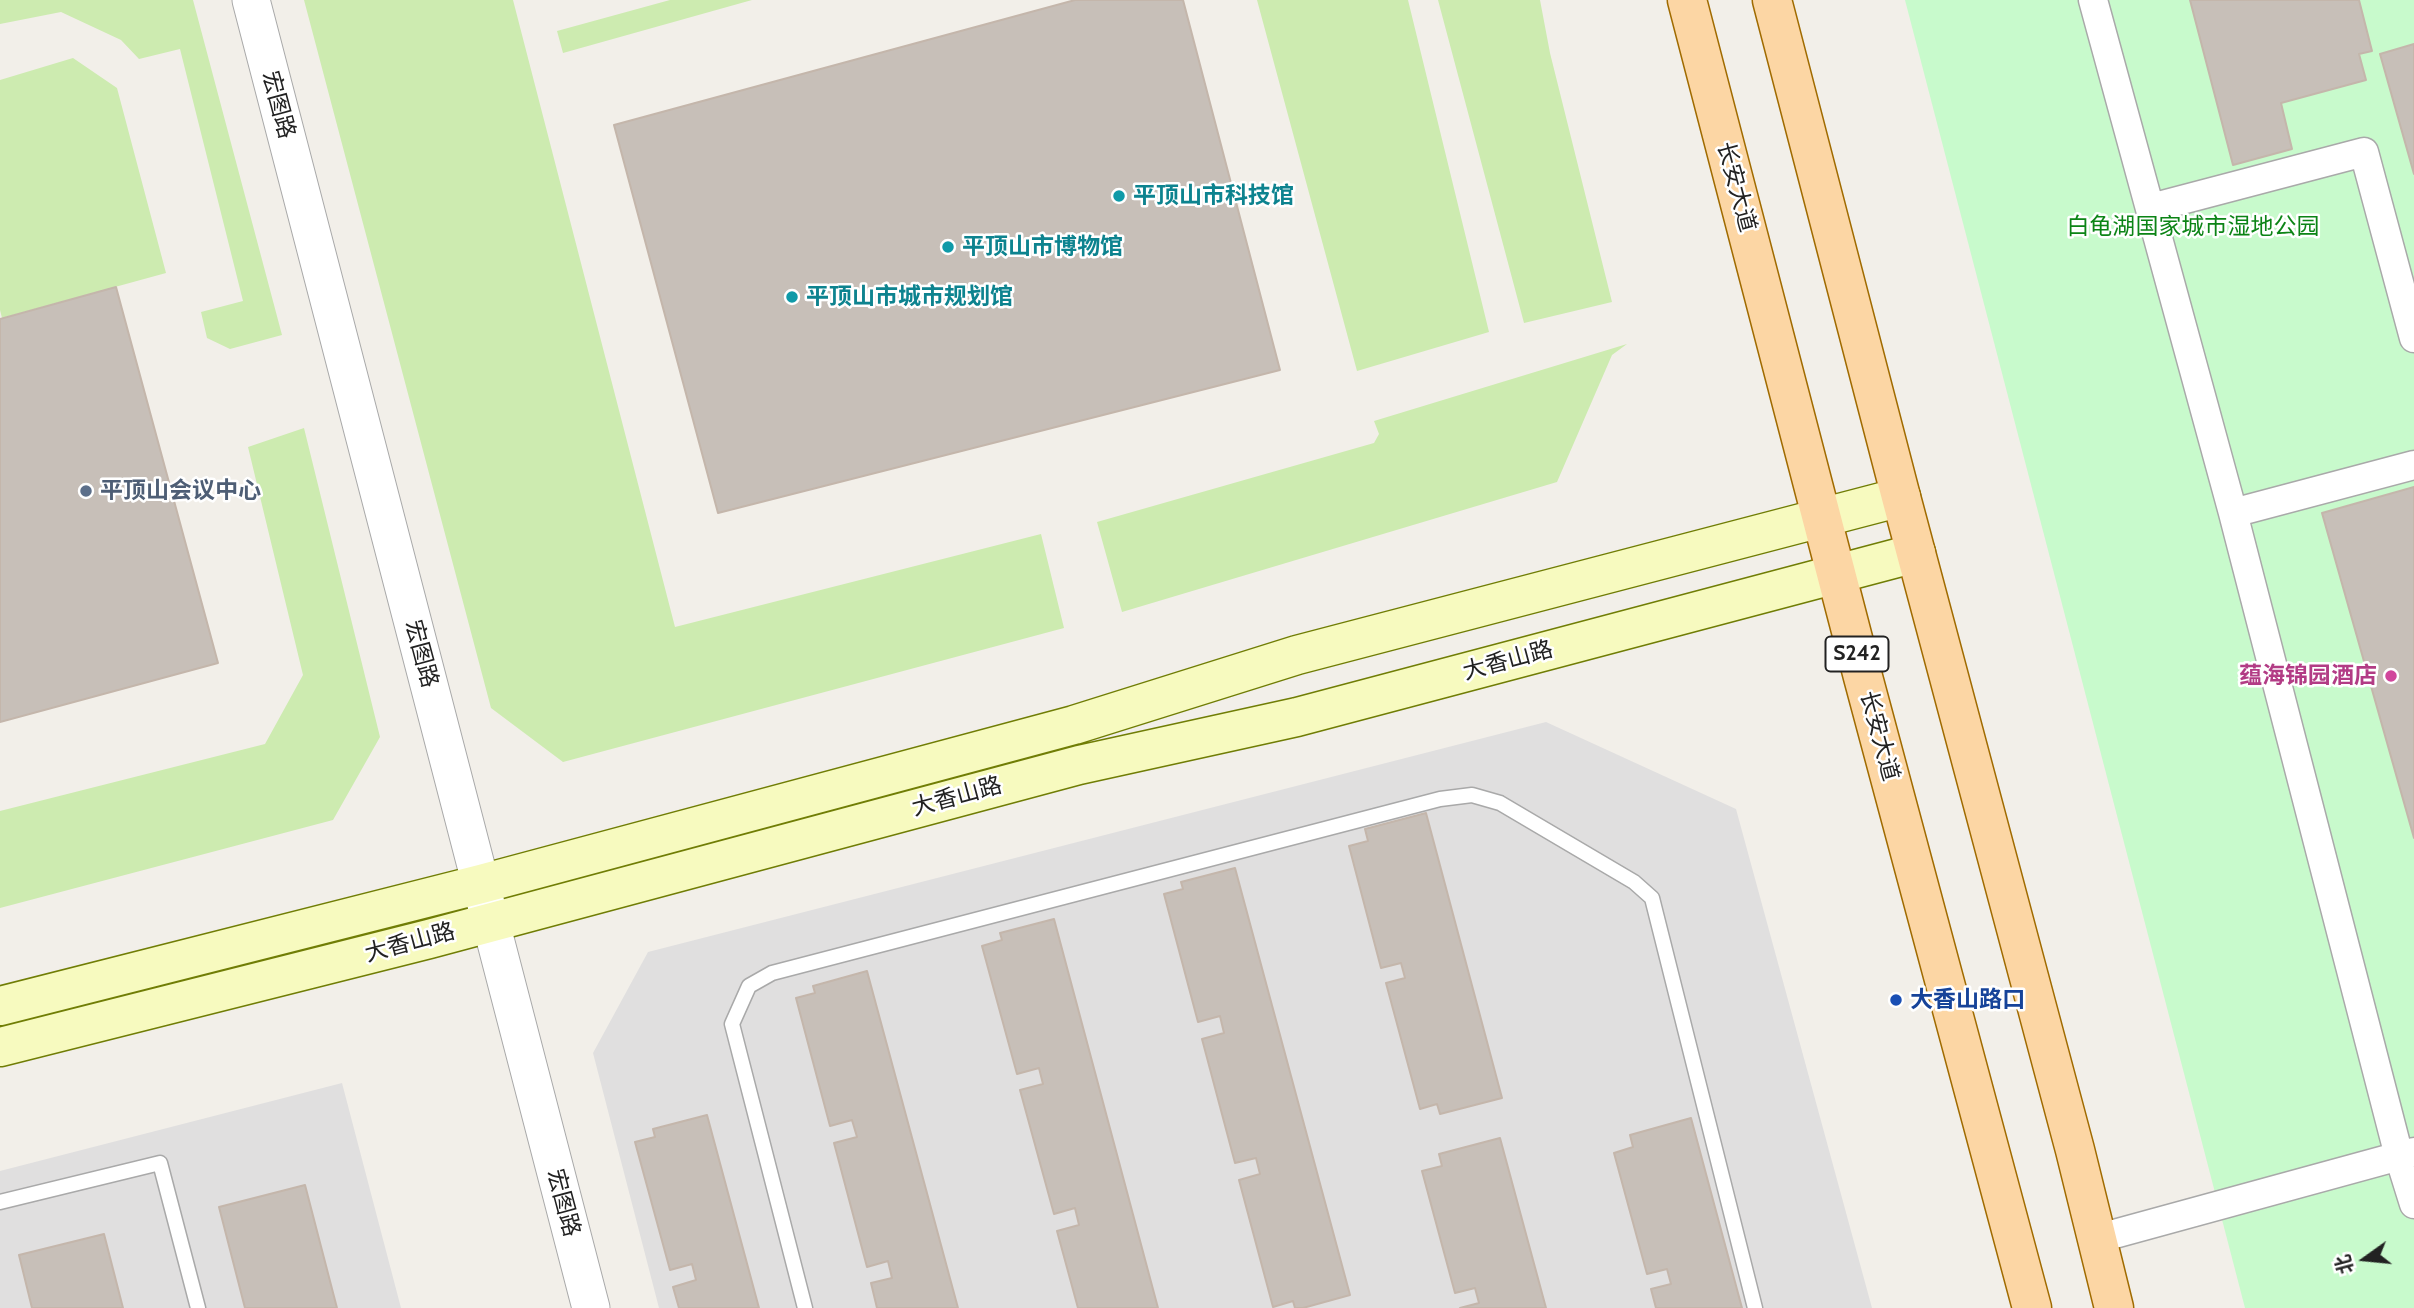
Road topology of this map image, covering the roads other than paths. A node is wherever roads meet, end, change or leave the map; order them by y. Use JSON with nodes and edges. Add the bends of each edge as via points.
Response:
{"nodes":[{"id":1,"x":251,"y":0,"type":"edge"},
{"id":2,"x":1687,"y":0,"type":"edge"},
{"id":3,"x":1772,"y":0,"type":"edge"},
{"id":4,"x":2093,"y":0,"type":"edge"},
{"id":5,"x":2151,"y":208,"type":"junction"},
{"id":6,"x":2414,"y":338,"type":"edge"},
{"id":7,"x":2414,"y":465,"type":"edge"},
{"id":8,"x":1901,"y":497,"type":"junction"},
{"id":9,"x":2233,"y":513,"type":"junction"},
{"id":10,"x":1822,"y":517,"type":"junction"},
{"id":11,"x":1916,"y":553,"type":"junction"},
{"id":12,"x":1837,"y":573,"type":"junction"},
{"id":13,"x":481,"y":884,"type":"junction"},
{"id":14,"x":490,"y":922,"type":"junction"},
{"id":15,"x":0,"y":1006,"type":"edge"},
{"id":16,"x":0,"y":1047,"type":"edge"},
{"id":17,"x":2406,"y":1154,"type":"edge"},
{"id":18,"x":0,"y":1202,"type":"edge"},
{"id":19,"x":2414,"y":1203,"type":"edge"},
{"id":20,"x":2095,"y":1239,"type":"junction"},
{"id":21,"x":198,"y":1308,"type":"edge"},
{"id":22,"x":591,"y":1308,"type":"edge"},
{"id":23,"x":806,"y":1308,"type":"edge"},
{"id":24,"x":1755,"y":1308,"type":"edge"},
{"id":25,"x":2032,"y":1308,"type":"edge"},
{"id":26,"x":2114,"y":1308,"type":"edge"}],
"edges":[{"from":1,"to":13,"type":"street","name":"宏图路"},
{"from":2,"to":10,"type":"main road","name":"长安大道","number":"S242"},
{"from":3,"to":8,"type":"main road"},
{"from":4,"to":5,"type":"street"},
{"from":5,"to":6,"type":"street","via":[[2364,152]]},
{"from":5,"to":9,"type":"street"},
{"from":7,"to":9,"type":"street"},
{"from":8,"to":10,"type":"main road","name":"大香山路"},
{"from":8,"to":11,"type":"main road"},
{"from":9,"to":17,"type":"street"},
{"from":10,"to":12,"type":"main road","name":"长安大道","number":"S242"},
{"from":10,"to":13,"type":"main road","name":"大香山路","via":[[1297,655],[1074,725]]},
{"from":11,"to":12,"type":"main road","name":"大香山路"},
{"from":11,"to":20,"type":"main road"},
{"from":12,"to":14,"type":"main road","name":"大香山路","via":[[1297,717],[1079,765]]},
{"from":12,"to":25,"type":"main road","name":"长安大道","number":"S242"},
{"from":13,"to":14,"type":"street","name":"宏图路"},
{"from":13,"to":15,"type":"main road","name":"大香山路"},
{"from":14,"to":16,"type":"main road","name":"大香山路"},
{"from":14,"to":22,"type":"street","name":"宏图路"},
{"from":17,"to":19,"type":"street"},
{"from":17,"to":20,"type":"street"},
{"from":18,"to":21,"type":"lane","via":[[160,1163]]},
{"from":20,"to":26,"type":"main road"},
{"from":23,"to":24,"type":"lane","via":[[732,1024],[749,986],[772,974],[1440,799],[1472,795],[1500,803],[1634,882],[1651,898]]}]}
